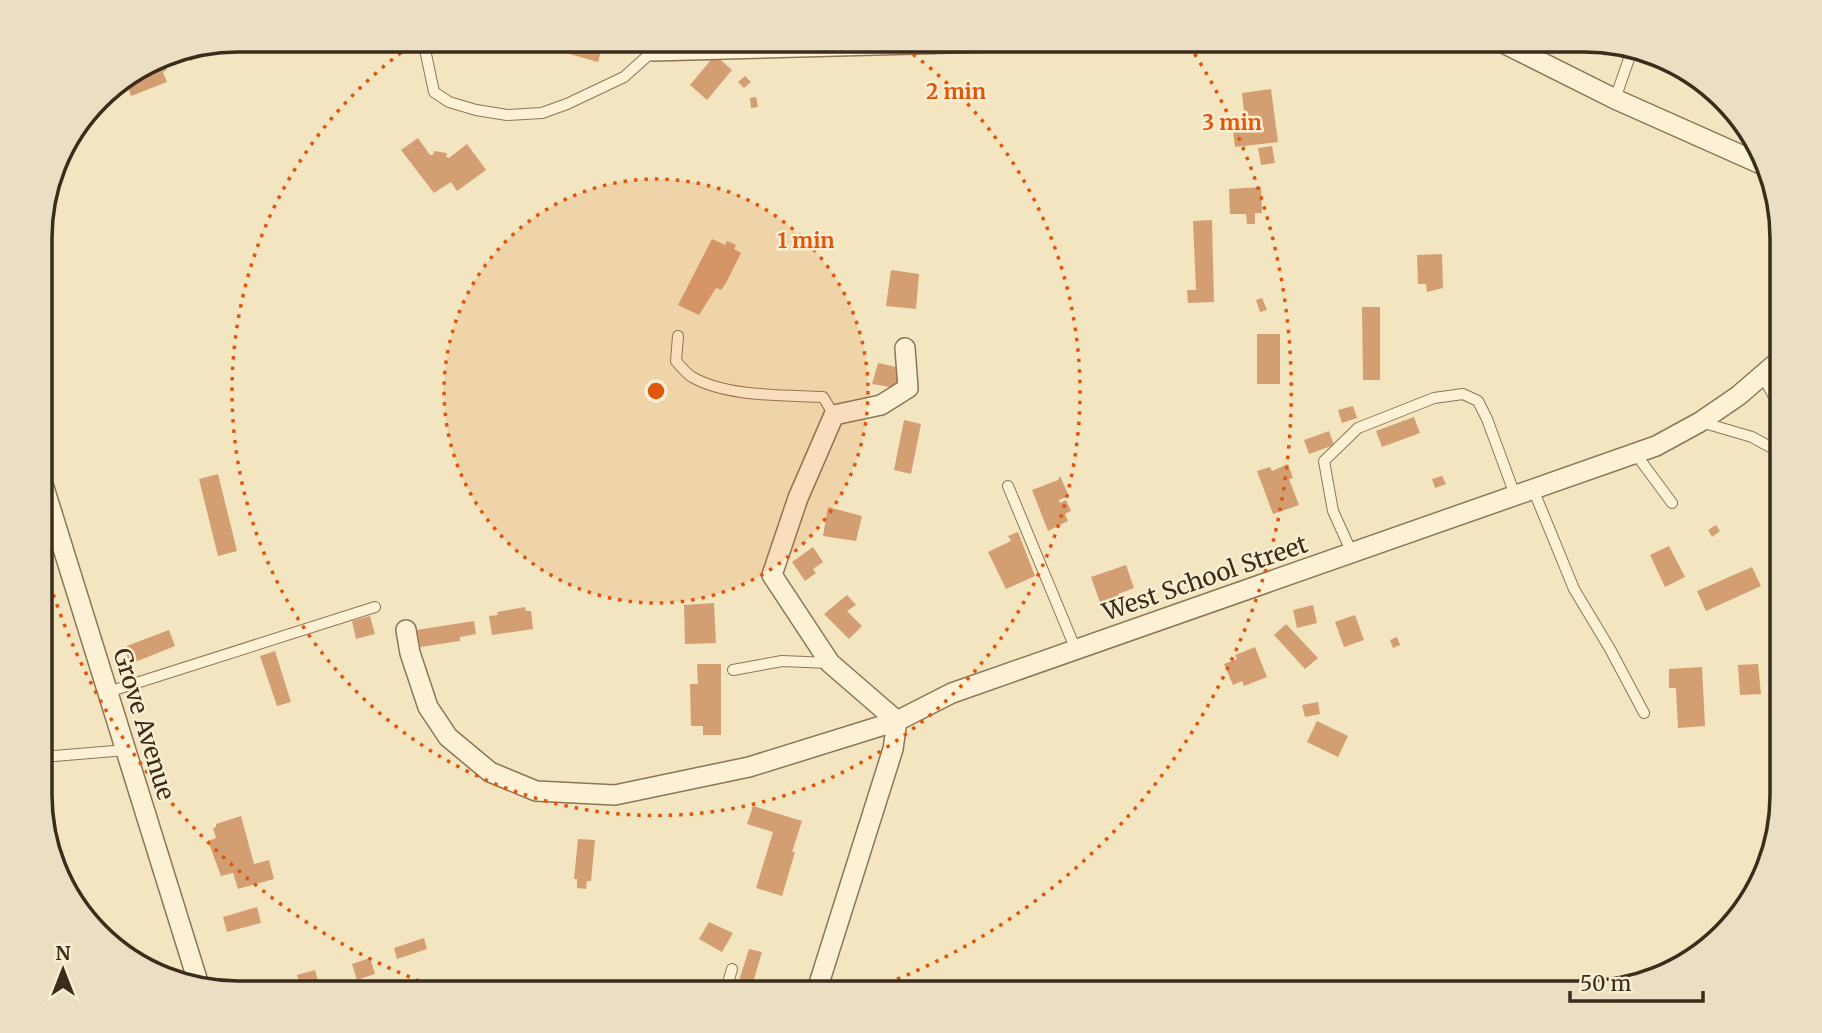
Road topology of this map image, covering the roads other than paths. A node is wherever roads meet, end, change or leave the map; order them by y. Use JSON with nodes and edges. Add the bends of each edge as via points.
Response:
{"nodes":[{"id":1,"x":1521,"y":52,"type":"edge"},
{"id":2,"x":426,"y":53,"type":"edge"},
{"id":3,"x":651,"y":53,"type":"edge"},
{"id":4,"x":1628,"y":58,"type":"edge"},
{"id":5,"x":1615,"y":99,"type":"junction"},
{"id":6,"x":1752,"y":160,"type":"edge"},
{"id":7,"x":678,"y":336,"type":"dead end"},
{"id":8,"x":905,"y":348,"type":"dead end"},
{"id":9,"x":1769,"y":369,"type":"edge"},
{"id":10,"x":1762,"y":375,"type":"junction"},
{"id":11,"x":1769,"y":387,"type":"edge"},
{"id":12,"x":834,"y":415,"type":"junction"},
{"id":13,"x":1700,"y":422,"type":"junction"},
{"id":14,"x":1769,"y":446,"type":"edge"},
{"id":15,"x":1635,"y":453,"type":"junction"},
{"id":16,"x":1008,"y":486,"type":"dead end"},
{"id":17,"x":1524,"y":492,"type":"junction"},
{"id":18,"x":1672,"y":503,"type":"dead end"},
{"id":19,"x":53,"y":516,"type":"edge"},
{"id":20,"x":1352,"y":553,"type":"junction"},
{"id":21,"x":375,"y":607,"type":"dead end"},
{"id":22,"x":406,"y":630,"type":"dead end"},
{"id":23,"x":1076,"y":650,"type":"junction"},
{"id":24,"x":830,"y":663,"type":"junction"},
{"id":25,"x":733,"y":670,"type":"dead end"},
{"id":26,"x":108,"y":692,"type":"junction"},
{"id":27,"x":1644,"y":713,"type":"dead end"},
{"id":28,"x":897,"y":721,"type":"junction"},
{"id":29,"x":126,"y":750,"type":"junction"},
{"id":30,"x":53,"y":756,"type":"edge"},
{"id":31,"x":732,"y":969,"type":"dead end"},
{"id":32,"x":196,"y":975,"type":"edge"},
{"id":33,"x":729,"y":981,"type":"edge"},
{"id":34,"x":820,"y":981,"type":"edge"}],
"edges":[{"from":1,"to":5,"type":"street"},
{"from":2,"to":3,"type":"lane","via":[[434,92],[449,102],[507,115],[542,113],[567,104],[624,77]]},
{"from":4,"to":5,"type":"lane"},
{"from":5,"to":6,"type":"street"},
{"from":7,"to":12,"type":"lane","via":[[676,361],[690,376],[715,387],[823,397]]},
{"from":8,"to":12,"type":"street","via":[[908,388],[881,405]]},
{"from":9,"to":10,"type":"street","name":"West School Street"},
{"from":10,"to":11,"type":"lane"},
{"from":10,"to":13,"type":"street","name":"West School Street"},
{"from":12,"to":24,"type":"street","via":[[798,498],[772,575]]},
{"from":13,"to":14,"type":"lane"},
{"from":13,"to":15,"type":"street","name":"West School Street"},
{"from":15,"to":17,"type":"street","name":"West School Street"},
{"from":15,"to":18,"type":"lane"},
{"from":16,"to":23,"type":"lane"},
{"from":17,"to":20,"type":"street","name":"West School Street"},
{"from":17,"to":20,"type":"lane","via":[[1478,401],[1463,394],[1434,398],[1359,428],[1324,461],[1333,511]]},
{"from":17,"to":27,"type":"lane"},
{"from":19,"to":26,"type":"street","name":"Grove Avenue"},
{"from":20,"to":23,"type":"street","name":"West School Street"},
{"from":21,"to":26,"type":"lane"},
{"from":22,"to":28,"type":"street","name":"West School Street","via":[[428,707],[448,737],[490,772],[536,791],[615,795],[749,767]]},
{"from":23,"to":28,"type":"street","name":"West School Street","via":[[952,693]]},
{"from":24,"to":25,"type":"lane","via":[[782,661]]},
{"from":24,"to":28,"type":"street"},
{"from":26,"to":29,"type":"street","name":"Grove Avenue"},
{"from":28,"to":34,"type":"street","via":[[893,748]]},
{"from":29,"to":30,"type":"lane"},
{"from":29,"to":32,"type":"street","name":"Grove Avenue"},
{"from":31,"to":33,"type":"lane"}]}
